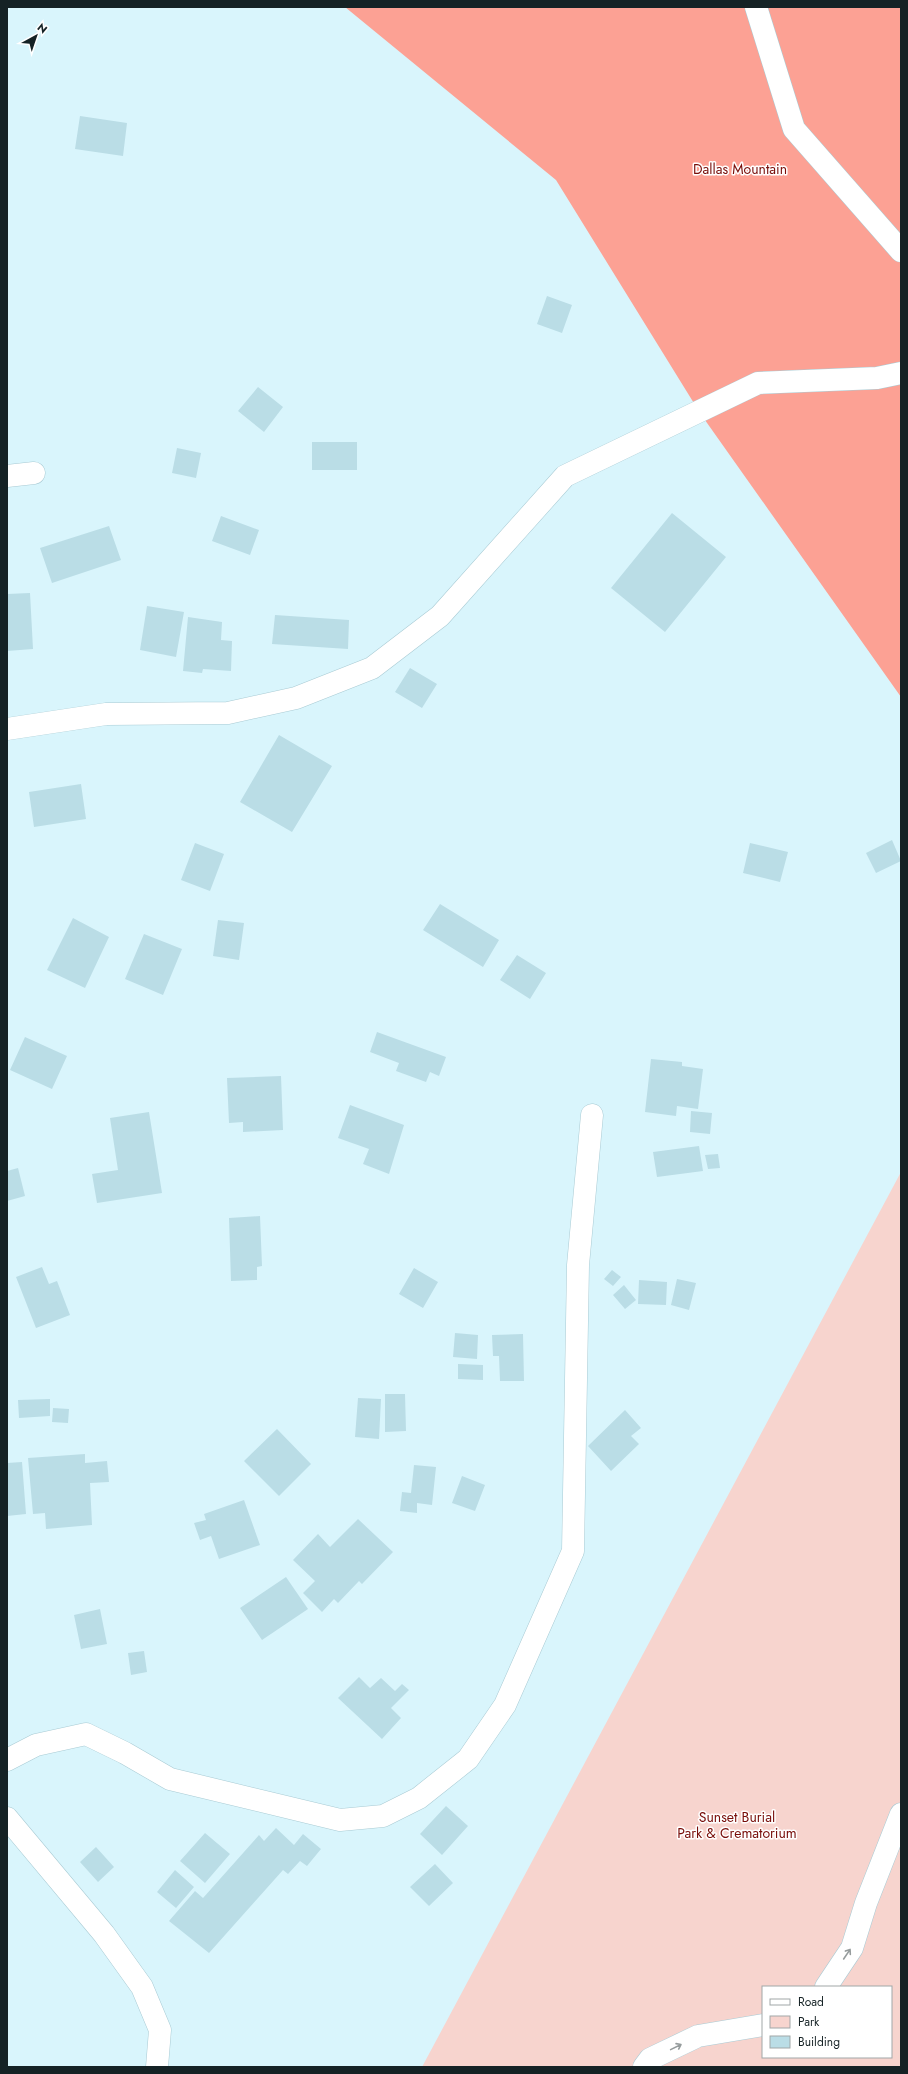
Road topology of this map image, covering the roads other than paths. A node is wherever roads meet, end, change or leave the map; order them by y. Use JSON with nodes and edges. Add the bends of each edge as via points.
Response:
{"nodes":[{"id":1,"x":756,"y":7,"type":"edge"},
{"id":2,"x":901,"y":252,"type":"edge"},
{"id":3,"x":901,"y":373,"type":"edge"},
{"id":4,"x":34,"y":473,"type":"dead end"},
{"id":5,"x":7,"y":476,"type":"edge"},
{"id":6,"x":7,"y":728,"type":"edge"},
{"id":7,"x":592,"y":1115,"type":"dead end"},
{"id":8,"x":7,"y":1760,"type":"edge"},
{"id":9,"x":901,"y":1814,"type":"edge"},
{"id":10,"x":7,"y":1818,"type":"edge"},
{"id":11,"x":827,"y":1986,"type":"edge"},
{"id":12,"x":762,"y":2025,"type":"edge"},
{"id":13,"x":158,"y":2067,"type":"edge"},
{"id":14,"x":644,"y":2067,"type":"edge"}],
"edges":[{"from":1,"to":2,"type":"street","via":[[794,129]]},
{"from":3,"to":6,"type":"street","via":[[877,378],[758,383],[565,476],[440,616],[372,668],[296,698],[228,713],[106,714]]},
{"from":4,"to":5,"type":"street"},
{"from":7,"to":8,"type":"street","via":[[578,1265],[573,1551],[505,1705],[468,1759],[419,1798],[382,1816],[340,1820],[170,1779],[126,1753],[86,1734],[36,1745]]},
{"from":11,"to":9,"type":"street","one_way":true,"via":[[852,1948],[866,1902]]},
{"from":10,"to":13,"type":"street","via":[[104,1934],[142,1987],[160,2030]]},
{"from":14,"to":12,"type":"street","one_way":true,"via":[[650,2059],[698,2036]]}]}
